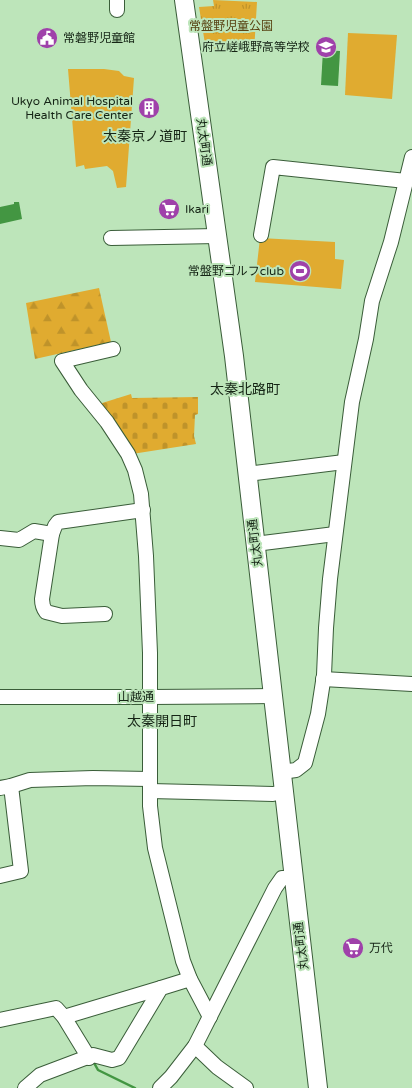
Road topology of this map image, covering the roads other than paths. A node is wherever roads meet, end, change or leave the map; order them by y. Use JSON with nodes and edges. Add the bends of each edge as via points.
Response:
{"nodes":[{"id":1,"x":184,"y":0,"type":"edge"},
{"id":2,"x":412,"y":157,"type":"edge"},
{"id":3,"x":406,"y":181,"type":"junction"},
{"id":4,"x":261,"y":235,"type":"dead end"},
{"id":5,"x":217,"y":236,"type":"junction"},
{"id":6,"x":111,"y":238,"type":"dead end"},
{"id":7,"x":114,"y":349,"type":"dead end"},
{"id":8,"x":344,"y":462,"type":"junction"},
{"id":9,"x":246,"y":474,"type":"junction"},
{"id":10,"x":142,"y":510,"type":"junction"},
{"id":11,"x":52,"y":534,"type":"junction"},
{"id":12,"x":336,"y":534,"type":"junction"},
{"id":13,"x":0,"y":538,"type":"edge"},
{"id":14,"x":255,"y":544,"type":"junction"},
{"id":15,"x":105,"y":614,"type":"dead end"},
{"id":16,"x":323,"y":679,"type":"junction"},
{"id":17,"x":412,"y":684,"type":"edge"},
{"id":18,"x":272,"y":696,"type":"junction"},
{"id":19,"x":0,"y":697,"type":"edge"},
{"id":20,"x":150,"y":697,"type":"junction"},
{"id":21,"x":281,"y":772,"type":"junction"},
{"id":22,"x":150,"y":785,"type":"junction"},
{"id":23,"x":5,"y":787,"type":"edge"},
{"id":24,"x":283,"y":792,"type":"junction"},
{"id":25,"x":0,"y":876,"type":"edge"},
{"id":26,"x":293,"y":878,"type":"junction"},
{"id":27,"x":190,"y":979,"type":"junction"},
{"id":28,"x":162,"y":988,"type":"junction"},
{"id":29,"x":64,"y":1017,"type":"junction"},
{"id":30,"x":210,"y":1017,"type":"junction"},
{"id":31,"x":0,"y":1020,"type":"edge"},
{"id":32,"x":195,"y":1046,"type":"junction"},
{"id":33,"x":89,"y":1058,"type":"junction"},
{"id":34,"x":25,"y":1088,"type":"edge"},
{"id":35,"x":160,"y":1088,"type":"edge"},
{"id":36,"x":246,"y":1088,"type":"edge"},
{"id":37,"x":318,"y":1088,"type":"edge"}],
"edges":[{"from":1,"to":5,"type":"main road","name":"丸太町通"},
{"from":2,"to":3,"type":"street"},
{"from":3,"to":4,"type":"street","via":[[272,168]]},
{"from":3,"to":8,"type":"street","via":[[372,301]]},
{"from":5,"to":6,"type":"street"},
{"from":5,"to":9,"type":"main road","name":"丸太町通"},
{"from":7,"to":10,"type":"street","via":[[62,361],[128,454],[136,470]]},
{"from":8,"to":9,"type":"street"},
{"from":8,"to":12,"type":"street"},
{"from":9,"to":14,"type":"main road","name":"丸太町通"},
{"from":10,"to":11,"type":"street","via":[[58,522]]},
{"from":10,"to":20,"type":"street"},
{"from":11,"to":13,"type":"street","via":[[34,531],[19,540]]},
{"from":11,"to":15,"type":"street","via":[[42,606],[46,612],[62,616]]},
{"from":12,"to":14,"type":"street"},
{"from":12,"to":16,"type":"street"},
{"from":14,"to":18,"type":"main road","name":"丸太町通"},
{"from":16,"to":17,"type":"street"},
{"from":16,"to":21,"type":"street","via":[[305,763],[296,770]]},
{"from":18,"to":20,"type":"street","name":"山越通"},
{"from":18,"to":21,"type":"main road","name":"丸太町通"},
{"from":19,"to":20,"type":"street","name":"山越通"},
{"from":20,"to":22,"type":"street"},
{"from":21,"to":24,"type":"main road","name":"丸太町通"},
{"from":22,"to":23,"type":"street","via":[[93,778],[30,780]]},
{"from":22,"to":24,"type":"street","via":[[272,794]]},
{"from":22,"to":27,"type":"street","via":[[155,848]]},
{"from":23,"to":25,"type":"street","via":[[21,871]]},
{"from":24,"to":26,"type":"main road","name":"丸太町通"},
{"from":26,"to":30,"type":"street","via":[[282,878],[275,888]]},
{"from":26,"to":37,"type":"main road","name":"丸太町通"},
{"from":27,"to":28,"type":"street"},
{"from":27,"to":30,"type":"street"},
{"from":28,"to":29,"type":"street"},
{"from":28,"to":33,"type":"street","via":[[119,1058],[112,1060],[93,1055]]},
{"from":29,"to":31,"type":"street","via":[[56,1008]]},
{"from":29,"to":33,"type":"street"},
{"from":30,"to":32,"type":"street"},
{"from":32,"to":35,"type":"street"},
{"from":32,"to":36,"type":"street"},
{"from":33,"to":34,"type":"street","via":[[40,1075]]}]}
